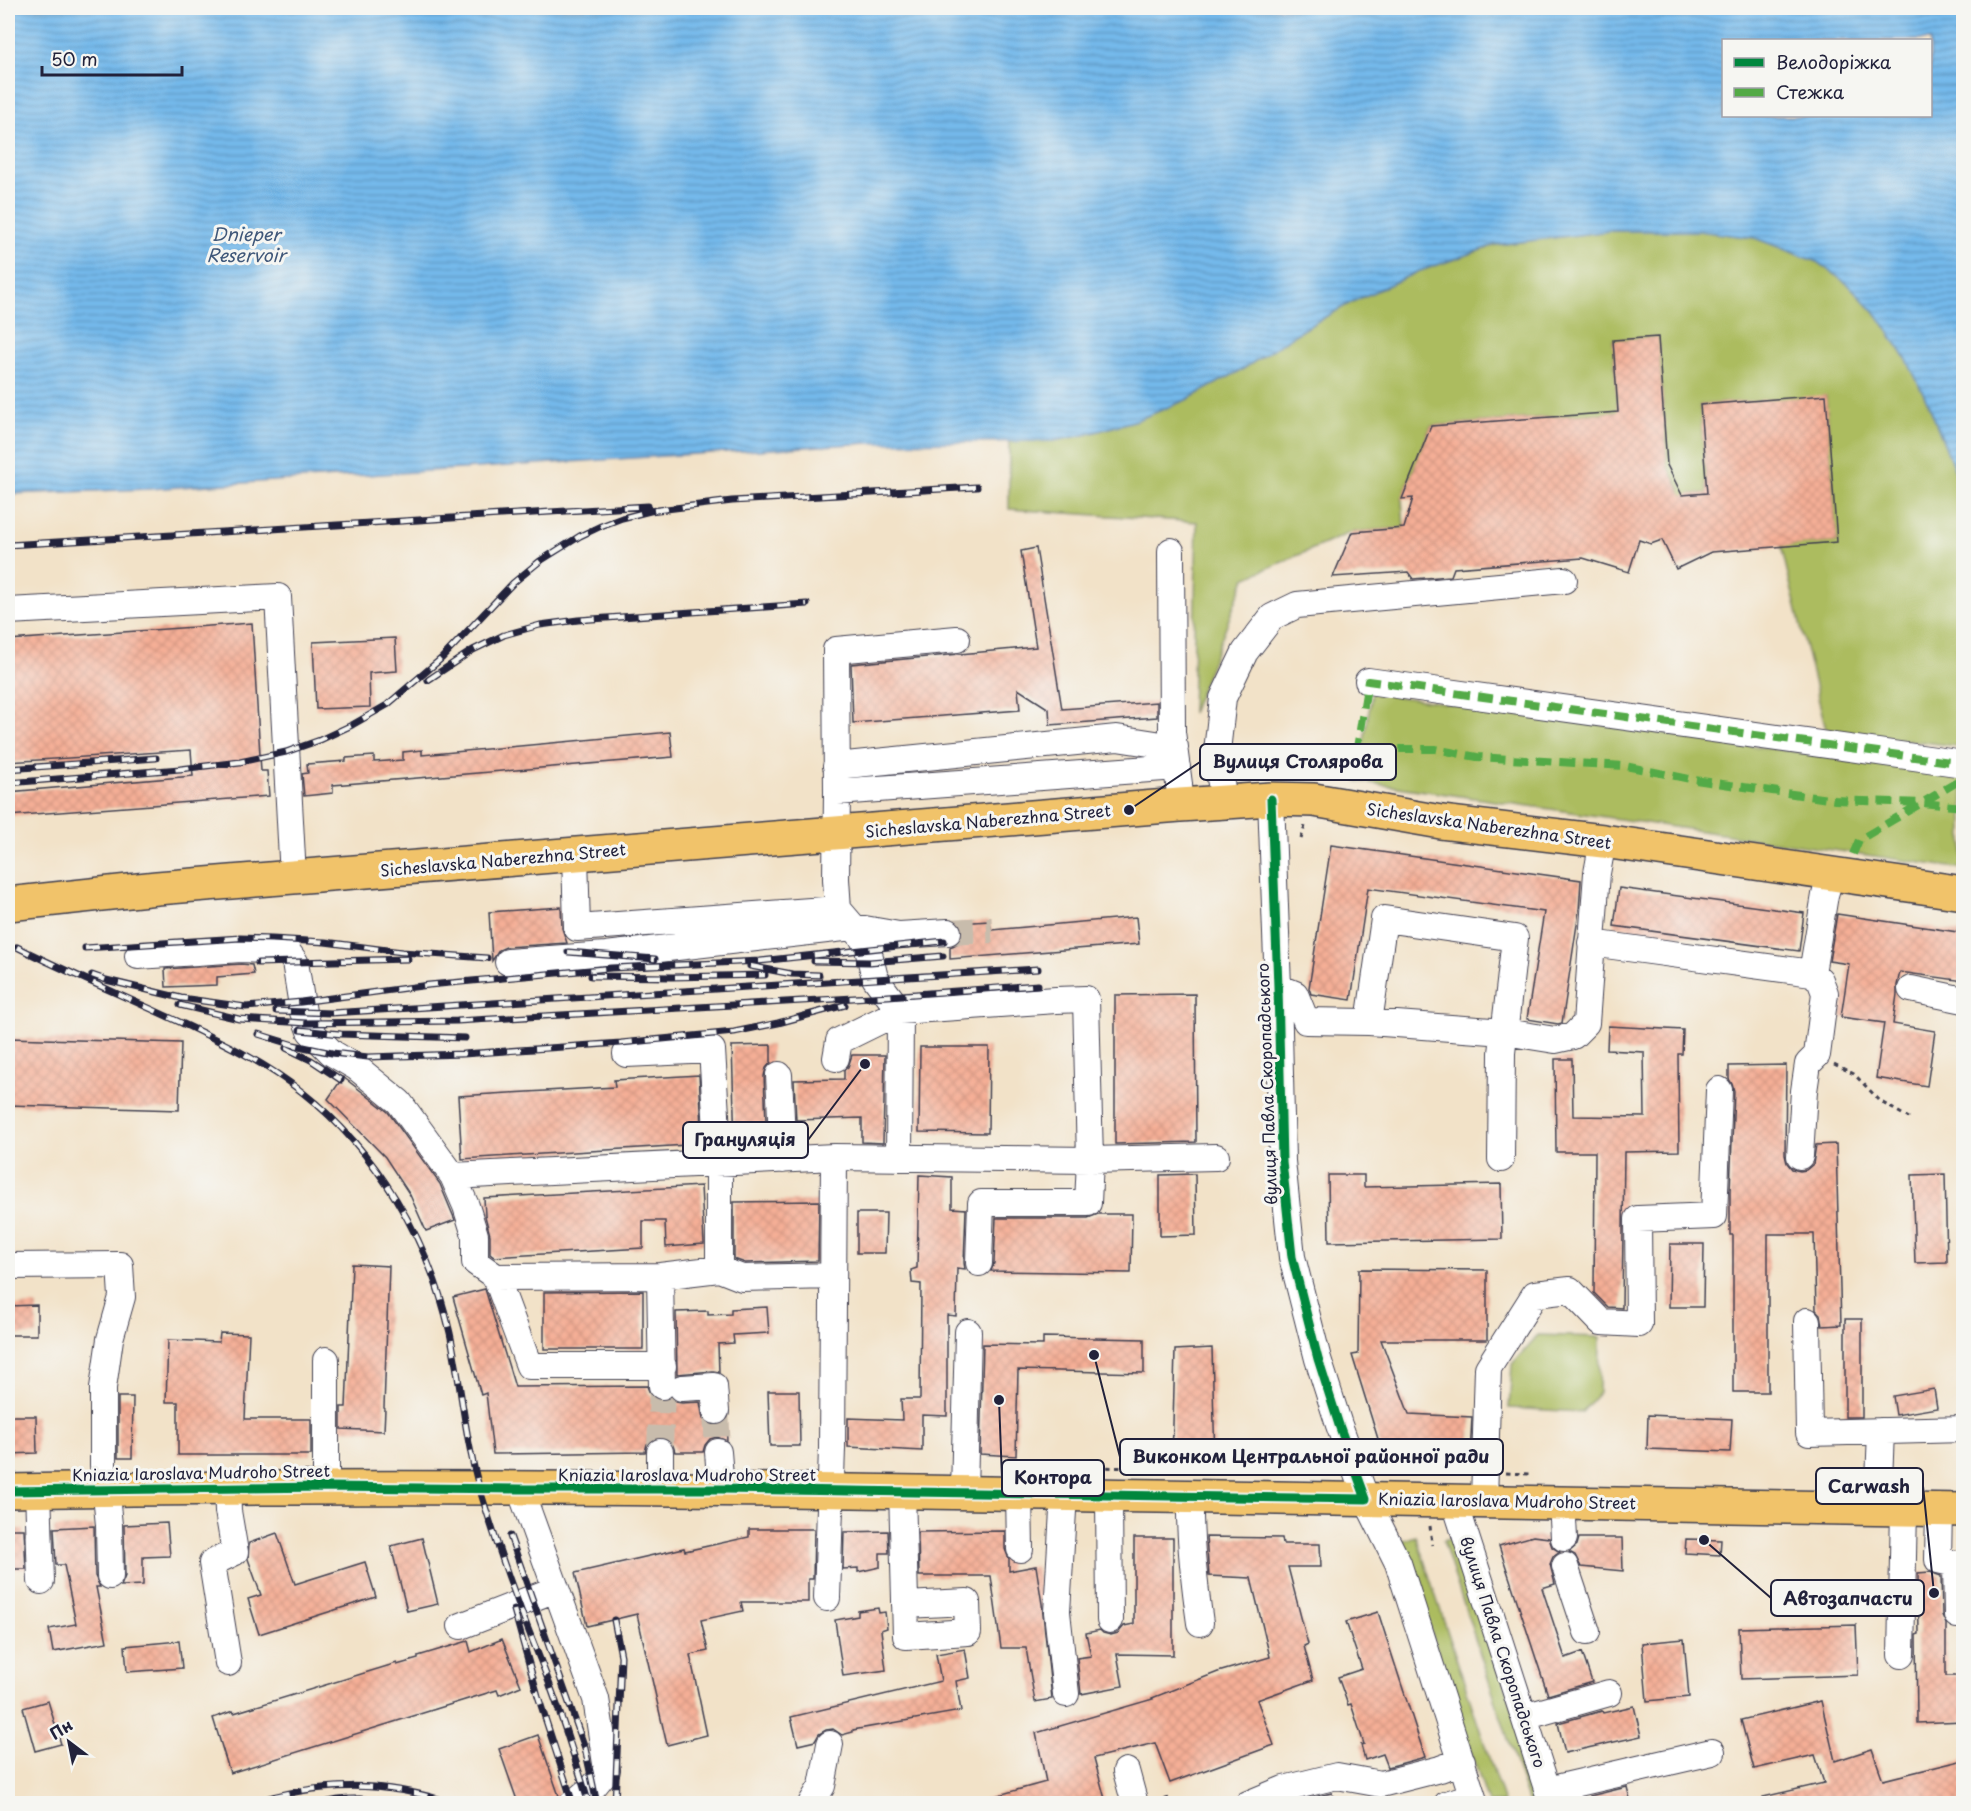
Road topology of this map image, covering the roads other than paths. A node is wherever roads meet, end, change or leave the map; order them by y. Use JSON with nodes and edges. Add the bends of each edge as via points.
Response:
{"nodes":[{"id":1,"x":1171,"y":551,"type":"dead end"},
{"id":2,"x":1564,"y":580,"type":"dead end"},
{"id":3,"x":8,"y":612,"type":"edge"},
{"id":4,"x":957,"y":639,"type":"dead end"},
{"id":5,"x":1368,"y":681,"type":"dead end"},
{"id":6,"x":1176,"y":757,"type":"junction"},
{"id":7,"x":1964,"y":764,"type":"edge"},
{"id":8,"x":836,"y":766,"type":"junction"},
{"id":9,"x":837,"y":792,"type":"junction"},
{"id":10,"x":1270,"y":799,"type":"junction"},
{"id":11,"x":1225,"y":802,"type":"junction"},
{"id":12,"x":1180,"y":805,"type":"junction"},
{"id":13,"x":836,"y":833,"type":"junction"},
{"id":14,"x":1603,"y":841,"type":"junction"},
{"id":15,"x":574,"y":854,"type":"junction"},
{"id":16,"x":1831,"y":874,"type":"junction"},
{"id":17,"x":293,"y":877,"type":"junction"},
{"id":18,"x":1964,"y":893,"type":"edge"},
{"id":19,"x":8,"y":904,"type":"edge"},
{"id":20,"x":845,"y":918,"type":"junction"},
{"id":21,"x":577,"y":928,"type":"junction"},
{"id":22,"x":948,"y":932,"type":"tunnel mouth"},
{"id":23,"x":1591,"y":943,"type":"junction"},
{"id":24,"x":138,"y":956,"type":"dead end"},
{"id":25,"x":578,"y":957,"type":"junction"},
{"id":26,"x":508,"y":962,"type":"dead end"},
{"id":27,"x":1812,"y":973,"type":"junction"},
{"id":28,"x":1278,"y":987,"type":"junction"},
{"id":29,"x":1911,"y":989,"type":"dead end"},
{"id":30,"x":1964,"y":1000,"type":"edge"},
{"id":31,"x":900,"y":1011,"type":"junction"},
{"id":32,"x":1369,"y":1022,"type":"junction"},
{"id":33,"x":1505,"y":1032,"type":"junction"},
{"id":34,"x":626,"y":1054,"type":"dead end"},
{"id":35,"x":836,"y":1058,"type":"dead end"},
{"id":36,"x":779,"y":1075,"type":"dead end"},
{"id":37,"x":1719,"y":1090,"type":"dead end"},
{"id":38,"x":1800,"y":1155,"type":"dead end"},
{"id":39,"x":834,"y":1157,"type":"junction"},
{"id":40,"x":1216,"y":1157,"type":"dead end"},
{"id":41,"x":899,"y":1158,"type":"junction"},
{"id":42,"x":1501,"y":1159,"type":"dead end"},
{"id":43,"x":783,"y":1160,"type":"junction"},
{"id":44,"x":1090,"y":1160,"type":"junction"},
{"id":45,"x":719,"y":1163,"type":"junction"},
{"id":46,"x":453,"y":1176,"type":"junction"},
{"id":47,"x":979,"y":1263,"type":"dead end"},
{"id":48,"x":8,"y":1266,"type":"edge"},
{"id":49,"x":719,"y":1269,"type":"junction"},
{"id":50,"x":496,"y":1276,"type":"junction"},
{"id":51,"x":660,"y":1276,"type":"junction"},
{"id":52,"x":833,"y":1276,"type":"junction"},
{"id":53,"x":1807,"y":1321,"type":"dead end"},
{"id":54,"x":968,"y":1332,"type":"dead end"},
{"id":55,"x":326,"y":1360,"type":"dead end"},
{"id":56,"x":669,"y":1380,"type":"junction"},
{"id":57,"x":716,"y":1411,"type":"tunnel mouth"},
{"id":58,"x":1964,"y":1429,"type":"edge"},
{"id":59,"x":1881,"y":1431,"type":"junction"},
{"id":60,"x":660,"y":1452,"type":"tunnel mouth"},
{"id":61,"x":718,"y":1452,"type":"tunnel mouth"},
{"id":62,"x":227,"y":1487,"type":"junction"},
{"id":63,"x":326,"y":1487,"type":"junction"},
{"id":64,"x":106,"y":1488,"type":"junction"},
{"id":65,"x":520,"y":1489,"type":"junction"},
{"id":66,"x":660,"y":1489,"type":"junction"},
{"id":67,"x":721,"y":1489,"type":"junction"},
{"id":68,"x":22,"y":1490,"type":"edge"},
{"id":69,"x":830,"y":1491,"type":"junction"},
{"id":70,"x":902,"y":1491,"type":"junction"},
{"id":71,"x":964,"y":1492,"type":"junction"},
{"id":72,"x":1019,"y":1493,"type":"junction"},
{"id":73,"x":1064,"y":1494,"type":"junction"},
{"id":74,"x":1109,"y":1495,"type":"junction"},
{"id":75,"x":1190,"y":1496,"type":"junction"},
{"id":76,"x":1366,"y":1499,"type":"junction"},
{"id":77,"x":1469,"y":1500,"type":"junction"},
{"id":78,"x":1562,"y":1501,"type":"junction"},
{"id":79,"x":1891,"y":1508,"type":"junction"},
{"id":80,"x":1951,"y":1510,"type":"edge"},
{"id":81,"x":1564,"y":1538,"type":"dead end"},
{"id":82,"x":1020,"y":1549,"type":"dead end"},
{"id":83,"x":1565,"y":1566,"type":"dead end"},
{"id":84,"x":110,"y":1576,"type":"dead end"},
{"id":85,"x":41,"y":1581,"type":"dead end"},
{"id":86,"x":556,"y":1589,"type":"junction"},
{"id":87,"x":827,"y":1598,"type":"dead end"},
{"id":88,"x":905,"y":1605,"type":"dead end"},
{"id":89,"x":1958,"y":1615,"type":"dead end"},
{"id":90,"x":1110,"y":1620,"type":"dead end"},
{"id":91,"x":1200,"y":1623,"type":"dead end"},
{"id":92,"x":461,"y":1626,"type":"dead end"},
{"id":93,"x":1587,"y":1632,"type":"dead end"},
{"id":94,"x":1901,"y":1655,"type":"dead end"},
{"id":95,"x":228,"y":1664,"type":"dead end"},
{"id":96,"x":1609,"y":1693,"type":"dead end"},
{"id":97,"x":1066,"y":1694,"type":"dead end"},
{"id":98,"x":1524,"y":1716,"type":"junction"},
{"id":99,"x":830,"y":1744,"type":"dead end"},
{"id":100,"x":1712,"y":1752,"type":"dead end"},
{"id":101,"x":1462,"y":1761,"type":"junction"},
{"id":102,"x":1126,"y":1771,"type":"dead end"},
{"id":103,"x":1550,"y":1797,"type":"edge"},
{"id":104,"x":1474,"y":1800,"type":"edge"},
{"id":105,"x":572,"y":1803,"type":"edge"},
{"id":106,"x":811,"y":1803,"type":"edge"},
{"id":107,"x":1135,"y":1803,"type":"edge"},
{"id":108,"x":1248,"y":1803,"type":"edge"},
{"id":109,"x":1447,"y":1803,"type":"edge"}],
"edges":[{"from":1,"to":6,"type":"street","via":[[1172,732]]},
{"from":2,"to":11,"type":"street","via":[[1297,605],[1272,618],[1245,652],[1223,698],[1216,760]]},
{"from":3,"to":17,"type":"street","via":[[278,597]]},
{"from":4,"to":8,"type":"street","via":[[836,650]]},
{"from":5,"to":7,"type":"street"},
{"from":6,"to":8,"type":"street","via":[[1117,738]]},
{"from":6,"to":9,"type":"street"},
{"from":6,"to":12,"type":"street"},
{"from":8,"to":9,"type":"street"},
{"from":9,"to":13,"type":"street"},
{"from":10,"to":11,"type":"main road","name":"Sicheslavska Naberezhna Street"},
{"from":10,"to":14,"type":"main road","name":"Sicheslavska Naberezhna Street","via":[[1314,800],[1441,822]]},
{"from":10,"to":28,"type":"street","name":"вулиця Павла Скоропадського"},
{"from":11,"to":12,"type":"main road","name":"Sicheslavska Naberezhna Street"},
{"from":12,"to":13,"type":"main road","name":"Sicheslavska Naberezhna Street"},
{"from":13,"to":15,"type":"main road","name":"Sicheslavska Naberezhna Street"},
{"from":13,"to":20,"type":"street"},
{"from":14,"to":16,"type":"main road","name":"Sicheslavska Naberezhna Street"},
{"from":14,"to":23,"type":"street"},
{"from":15,"to":17,"type":"main road","name":"Sicheslavska Naberezhna Street"},
{"from":15,"to":21,"type":"street"},
{"from":16,"to":18,"type":"main road","name":"Sicheslavska Naberezhna Street"},
{"from":16,"to":27,"type":"street"},
{"from":17,"to":19,"type":"main road","name":"Sicheslavska Naberezhna Street"},
{"from":20,"to":21,"type":"street"},
{"from":20,"to":22,"type":"street","via":[[899,935]]},
{"from":20,"to":25,"type":"street"},
{"from":20,"to":31,"type":"street","via":[[867,949],[875,978]]},
{"from":21,"to":25,"type":"street"},
{"from":23,"to":27,"type":"street"},
{"from":23,"to":33,"type":"street","via":[[1586,1023],[1573,1036],[1555,1040]]},
{"from":24,"to":46,"type":"street","via":[[241,949],[287,951],[295,962],[310,1031],[332,1053],[399,1102]]},
{"from":25,"to":26,"type":"street"},
{"from":27,"to":38,"type":"street","via":[[1825,993],[1817,1055],[1808,1064]]},
{"from":28,"to":32,"type":"street","via":[[1295,994],[1306,1020]]},
{"from":28,"to":76,"type":"street","name":"вулиця Павла Скоропадського","via":[[1281,1161],[1292,1257],[1318,1359]]},
{"from":29,"to":30,"type":"street"},
{"from":31,"to":35,"type":"street","via":[[839,1041]]},
{"from":31,"to":41,"type":"street"},
{"from":31,"to":44,"type":"street","via":[[1086,999]]},
{"from":32,"to":33,"type":"street"},
{"from":32,"to":33,"type":"street","via":[[1384,919],[1515,938]]},
{"from":33,"to":42,"type":"street"},
{"from":34,"to":45,"type":"street","via":[[712,1050]]},
{"from":36,"to":43,"type":"street"},
{"from":37,"to":77,"type":"street","name":"вулиця Павла Скоропадського","via":[[1714,1216],[1638,1219],[1639,1324],[1601,1322],[1570,1290],[1535,1294],[1488,1368]]},
{"from":39,"to":41,"type":"street"},
{"from":39,"to":43,"type":"street"},
{"from":39,"to":52,"type":"street"},
{"from":40,"to":44,"type":"street"},
{"from":41,"to":44,"type":"street"},
{"from":43,"to":45,"type":"street"},
{"from":44,"to":47,"type":"street","via":[[1088,1203],[981,1203]]},
{"from":45,"to":46,"type":"street"},
{"from":45,"to":49,"type":"street"},
{"from":46,"to":50,"type":"street","via":[[475,1235],[475,1262]]},
{"from":48,"to":64,"type":"street","via":[[120,1265],[122,1297],[110,1339],[103,1388]]},
{"from":49,"to":51,"type":"street"},
{"from":49,"to":52,"type":"street","via":[[742,1278]]},
{"from":50,"to":51,"type":"street"},
{"from":50,"to":56,"type":"street","via":[[529,1366]]},
{"from":51,"to":56,"type":"street"},
{"from":52,"to":69,"type":"street"},
{"from":53,"to":59,"type":"street","via":[[1809,1433]]},
{"from":54,"to":71,"type":"street"},
{"from":55,"to":63,"type":"street"},
{"from":56,"to":57,"type":"street","via":[[714,1386]]},
{"from":58,"to":59,"type":"street"},
{"from":59,"to":79,"type":"street"},
{"from":60,"to":66,"type":"street"},
{"from":61,"to":67,"type":"street"},
{"from":62,"to":63,"type":"main road","name":"Kniazia Iaroslava Mudroho Street"},
{"from":62,"to":64,"type":"main road","name":"Kniazia Iaroslava Mudroho Street"},
{"from":62,"to":95,"type":"street","via":[[235,1552],[212,1563]]},
{"from":63,"to":65,"type":"main road","name":"Kniazia Iaroslava Mudroho Street"},
{"from":64,"to":68,"type":"main road","name":"Kniazia Iaroslava Mudroho Street"},
{"from":64,"to":84,"type":"street"},
{"from":65,"to":66,"type":"main road","name":"Kniazia Iaroslava Mudroho Street"},
{"from":65,"to":86,"type":"street"},
{"from":66,"to":67,"type":"main road","name":"Kniazia Iaroslava Mudroho Street"},
{"from":67,"to":69,"type":"main road","name":"Kniazia Iaroslava Mudroho Street"},
{"from":68,"to":85,"type":"street"},
{"from":69,"to":70,"type":"main road","name":"Kniazia Iaroslava Mudroho Street"},
{"from":69,"to":87,"type":"street"},
{"from":70,"to":71,"type":"main road","name":"Kniazia Iaroslava Mudroho Street"},
{"from":70,"to":88,"type":"street"},
{"from":71,"to":72,"type":"main road","name":"Kniazia Iaroslava Mudroho Street"},
{"from":72,"to":73,"type":"main road","name":"Kniazia Iaroslava Mudroho Street"},
{"from":72,"to":82,"type":"street"},
{"from":73,"to":74,"type":"main road","name":"Kniazia Iaroslava Mudroho Street"},
{"from":73,"to":97,"type":"street","via":[[1057,1612]]},
{"from":74,"to":75,"type":"main road","name":"Kniazia Iaroslava Mudroho Street"},
{"from":74,"to":90,"type":"street"},
{"from":75,"to":76,"type":"main road","name":"Kniazia Iaroslava Mudroho Street"},
{"from":75,"to":91,"type":"street"},
{"from":76,"to":77,"type":"main road","name":"Kniazia Iaroslava Mudroho Street"},
{"from":76,"to":101,"type":"street","name":"вулиця Павла Скоропадського","via":[[1398,1563]]},
{"from":77,"to":78,"type":"main road","name":"Kniazia Iaroslava Mudroho Street"},
{"from":77,"to":98,"type":"street","name":"вулиця Павла Скоропадського"},
{"from":78,"to":79,"type":"main road","name":"Kniazia Iaroslava Mudroho Street"},
{"from":78,"to":81,"type":"street"},
{"from":79,"to":80,"type":"main road","name":"Kniazia Iaroslava Mudroho Street"},
{"from":79,"to":94,"type":"street"},
{"from":80,"to":89,"type":"street","via":[[1938,1560],[1956,1564]]},
{"from":83,"to":93,"type":"street"},
{"from":86,"to":92,"type":"street"},
{"from":86,"to":105,"type":"street","via":[[596,1699],[607,1770]]},
{"from":96,"to":98,"type":"street"},
{"from":98,"to":103,"type":"street","name":"вулиця Павла Скоропадського"},
{"from":99,"to":106,"type":"street","via":[[822,1786]]},
{"from":100,"to":103,"type":"street"},
{"from":101,"to":104,"type":"street","name":"вулиця Павла Скоропадського"},
{"from":101,"to":108,"type":"street","via":[[1381,1784],[1337,1776]]},
{"from":102,"to":107,"type":"street"},
{"from":104,"to":109,"type":"street"}]}
